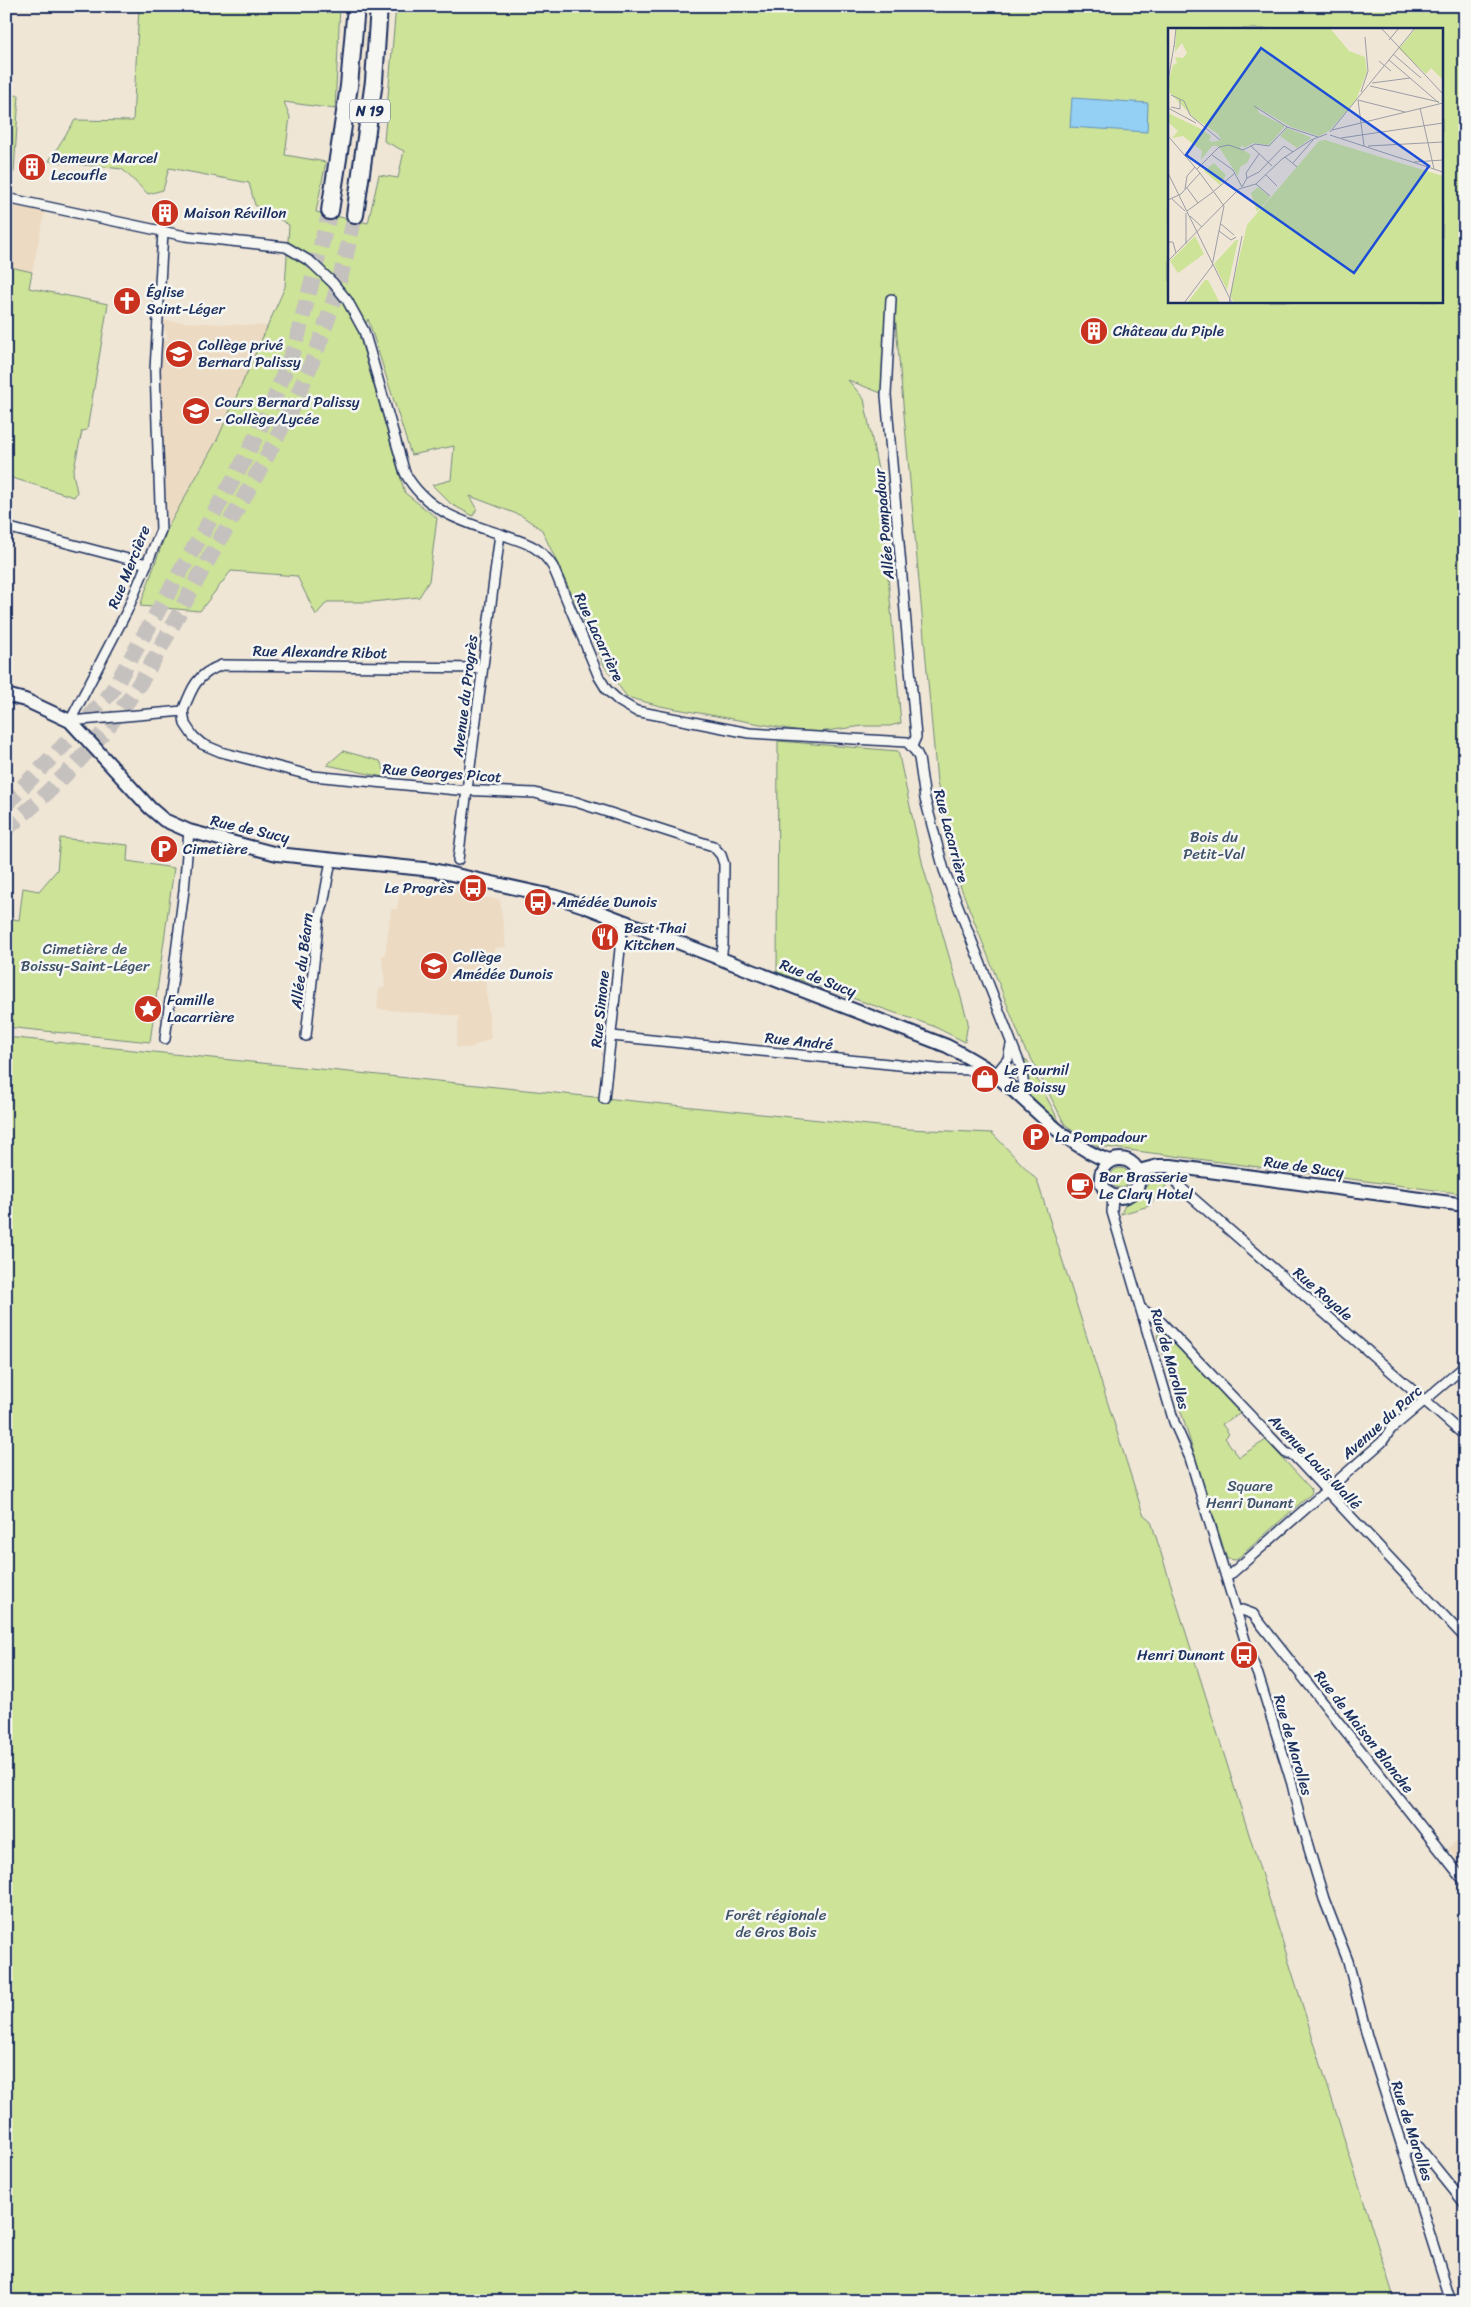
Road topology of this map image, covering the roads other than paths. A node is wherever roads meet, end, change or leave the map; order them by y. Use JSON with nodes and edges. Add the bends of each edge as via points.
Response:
{"nodes":[{"id":1,"x":356,"y":6,"type":"edge"},
{"id":2,"x":379,"y":6,"type":"edge"},
{"id":3,"x":6,"y":198,"type":"edge"},
{"id":4,"x":330,"y":211,"type":"tunnel mouth"},
{"id":5,"x":354,"y":215,"type":"tunnel mouth"},
{"id":6,"x":163,"y":232,"type":"junction"},
{"id":7,"x":891,"y":299,"type":"dead end"},
{"id":8,"x":6,"y":527,"type":"edge"},
{"id":9,"x":500,"y":534,"type":"junction"},
{"id":10,"x":147,"y":564,"type":"junction"},
{"id":11,"x":482,"y":668,"type":"junction"},
{"id":12,"x":6,"y":694,"type":"edge"},
{"id":13,"x":183,"y":711,"type":"junction"},
{"id":14,"x":70,"y":721,"type":"junction"},
{"id":15,"x":912,"y":746,"type":"junction"},
{"id":16,"x":468,"y":790,"type":"junction"},
{"id":17,"x":188,"y":831,"type":"junction"},
{"id":18,"x":330,"y":860,"type":"junction"},
{"id":19,"x":458,"y":860,"type":"dead end"},
{"id":20,"x":623,"y":921,"type":"junction"},
{"id":21,"x":721,"y":959,"type":"junction"},
{"id":22,"x":306,"y":1036,"type":"dead end"},
{"id":23,"x":612,"y":1036,"type":"junction"},
{"id":24,"x":165,"y":1039,"type":"dead end"},
{"id":25,"x":1011,"y":1045,"type":"junction"},
{"id":26,"x":981,"y":1064,"type":"junction"},
{"id":27,"x":995,"y":1075,"type":"junction"},
{"id":28,"x":1021,"y":1097,"type":"junction"},
{"id":29,"x":604,"y":1099,"type":"dead end"},
{"id":30,"x":1171,"y":1166,"type":"junction"},
{"id":31,"x":1105,"y":1167,"type":"junction"},
{"id":32,"x":1139,"y":1171,"type":"junction"},
{"id":33,"x":1113,"y":1196,"type":"junction"},
{"id":34,"x":1465,"y":1205,"type":"edge"},
{"id":35,"x":1142,"y":1309,"type":"junction"},
{"id":36,"x":1465,"y":1366,"type":"edge"},
{"id":37,"x":1425,"y":1402,"type":"junction"},
{"id":38,"x":1465,"y":1436,"type":"edge"},
{"id":39,"x":1325,"y":1491,"type":"junction"},
{"id":40,"x":1226,"y":1576,"type":"junction"},
{"id":41,"x":1236,"y":1612,"type":"junction"},
{"id":42,"x":1465,"y":1638,"type":"edge"},
{"id":43,"x":1465,"y":1882,"type":"edge"},
{"id":44,"x":1404,"y":2149,"type":"junction"},
{"id":45,"x":1465,"y":2204,"type":"edge"},
{"id":46,"x":1451,"y":2301,"type":"edge"}],
"edges":[{"from":1,"to":4,"type":"highway","number":"N 19","via":[[349,86]]},
{"from":2,"to":5,"type":"highway","number":"N 19","via":[[374,81]]},
{"from":3,"to":6,"type":"street","name":"Rue Lacarrière"},
{"from":6,"to":9,"type":"street","name":"Rue Lacarrière","via":[[286,247],[311,262],[348,300],[364,331],[406,473],[413,486],[443,513]]},
{"from":6,"to":10,"type":"street","name":"Rue Mercière","via":[[156,370],[161,530]]},
{"from":7,"to":15,"type":"street","name":"Allée Pompadour","via":[[886,395],[916,737]]},
{"from":8,"to":10,"type":"street"},
{"from":9,"to":11,"type":"street","name":"Avenue du Progrès"},
{"from":9,"to":15,"type":"street","name":"Rue Lacarrière","via":[[533,545],[545,554],[599,677],[619,702],[636,711],[749,733],[893,740],[908,742]]},
{"from":10,"to":14,"type":"street","name":"Rue Mercière","via":[[127,611]]},
{"from":11,"to":13,"type":"street","name":"Rue Alexandre Ribot","via":[[222,665],[199,679],[191,689]]},
{"from":11,"to":16,"type":"street","name":"Avenue du Progrès"},
{"from":12,"to":14,"type":"main road","name":"Rue de Sucy"},
{"from":13,"to":14,"type":"street"},
{"from":13,"to":16,"type":"street","name":"Rue Georges Picot","via":[[185,724],[193,736],[221,752],[313,776]]},
{"from":14,"to":17,"type":"main road","name":"Rue de Sucy","via":[[150,808],[164,820]]},
{"from":15,"to":25,"type":"street","name":"Rue Lacarrière","via":[[919,758],[925,799],[944,870]]},
{"from":16,"to":19,"type":"street","name":"Avenue du Progrès"},
{"from":16,"to":21,"type":"street","name":"Rue Georges Picot","via":[[535,792],[713,846],[724,864]]},
{"from":17,"to":18,"type":"main road","name":"Rue de Sucy","via":[[277,854]]},
{"from":17,"to":24,"type":"street","via":[[184,890]]},
{"from":18,"to":20,"type":"main road","name":"Rue de Sucy","via":[[417,868],[453,879],[505,886],[557,897]]},
{"from":18,"to":22,"type":"street","name":"Allée du Béarn","via":[[318,918]]},
{"from":20,"to":21,"type":"main road","name":"Rue de Sucy"},
{"from":20,"to":23,"type":"street","name":"Rue Simone"},
{"from":21,"to":26,"type":"main road","name":"Rue de Sucy","via":[[912,1031]]},
{"from":23,"to":26,"type":"street","name":"Rue André","via":[[938,1069],[973,1070]]},
{"from":23,"to":29,"type":"street","name":"Rue Simone"},
{"from":25,"to":27,"type":"street","via":[[1008,1059]]},
{"from":25,"to":28,"type":"street","name":"Rue Lacarrière","via":[[1021,1067],[1024,1086]]},
{"from":26,"to":27,"type":"main road","name":"Rue de Sucy"},
{"from":27,"to":28,"type":"main road","name":"Rue de Sucy"},
{"from":28,"to":31,"type":"main road","name":"Rue de Sucy"},
{"from":30,"to":32,"type":"main road","name":"Rue de Sucy"},
{"from":30,"to":34,"type":"main road","name":"Rue de Sucy"},
{"from":30,"to":37,"type":"street","name":"Rue Royale","via":[[1179,1186]]},
{"from":31,"to":32,"type":"main road","via":[[1125,1159]]},
{"from":31,"to":33,"type":"main road","via":[[1101,1183]]},
{"from":32,"to":33,"type":"main road","via":[[1136,1190],[1126,1197]]},
{"from":33,"to":35,"type":"street","name":"Rue de Marolles","via":[[1112,1212]]},
{"from":35,"to":39,"type":"street","name":"Avenue Louis Wallé","via":[[1162,1323]]},
{"from":35,"to":40,"type":"street","name":"Rue de Marolles","via":[[1174,1422],[1190,1458]]},
{"from":36,"to":37,"type":"street","name":"Avenue du Parc"},
{"from":37,"to":38,"type":"street","name":"Rue Royale"},
{"from":37,"to":39,"type":"street","name":"Avenue du Parc"},
{"from":39,"to":40,"type":"street","name":"Avenue du Parc"},
{"from":39,"to":42,"type":"street","name":"Avenue Louis Wallé"},
{"from":40,"to":41,"type":"street","name":"Rue de Marolles"},
{"from":41,"to":43,"type":"street","name":"Rue de Maison Blanche","via":[[1242,1610],[1253,1614]]},
{"from":41,"to":44,"type":"street","name":"Rue de Marolles","via":[[1286,1766],[1324,1899],[1348,1961],[1367,2036]]},
{"from":44,"to":45,"type":"street","via":[[1419,2147]]},
{"from":44,"to":46,"type":"street","name":"Rue de Marolles"}]}
